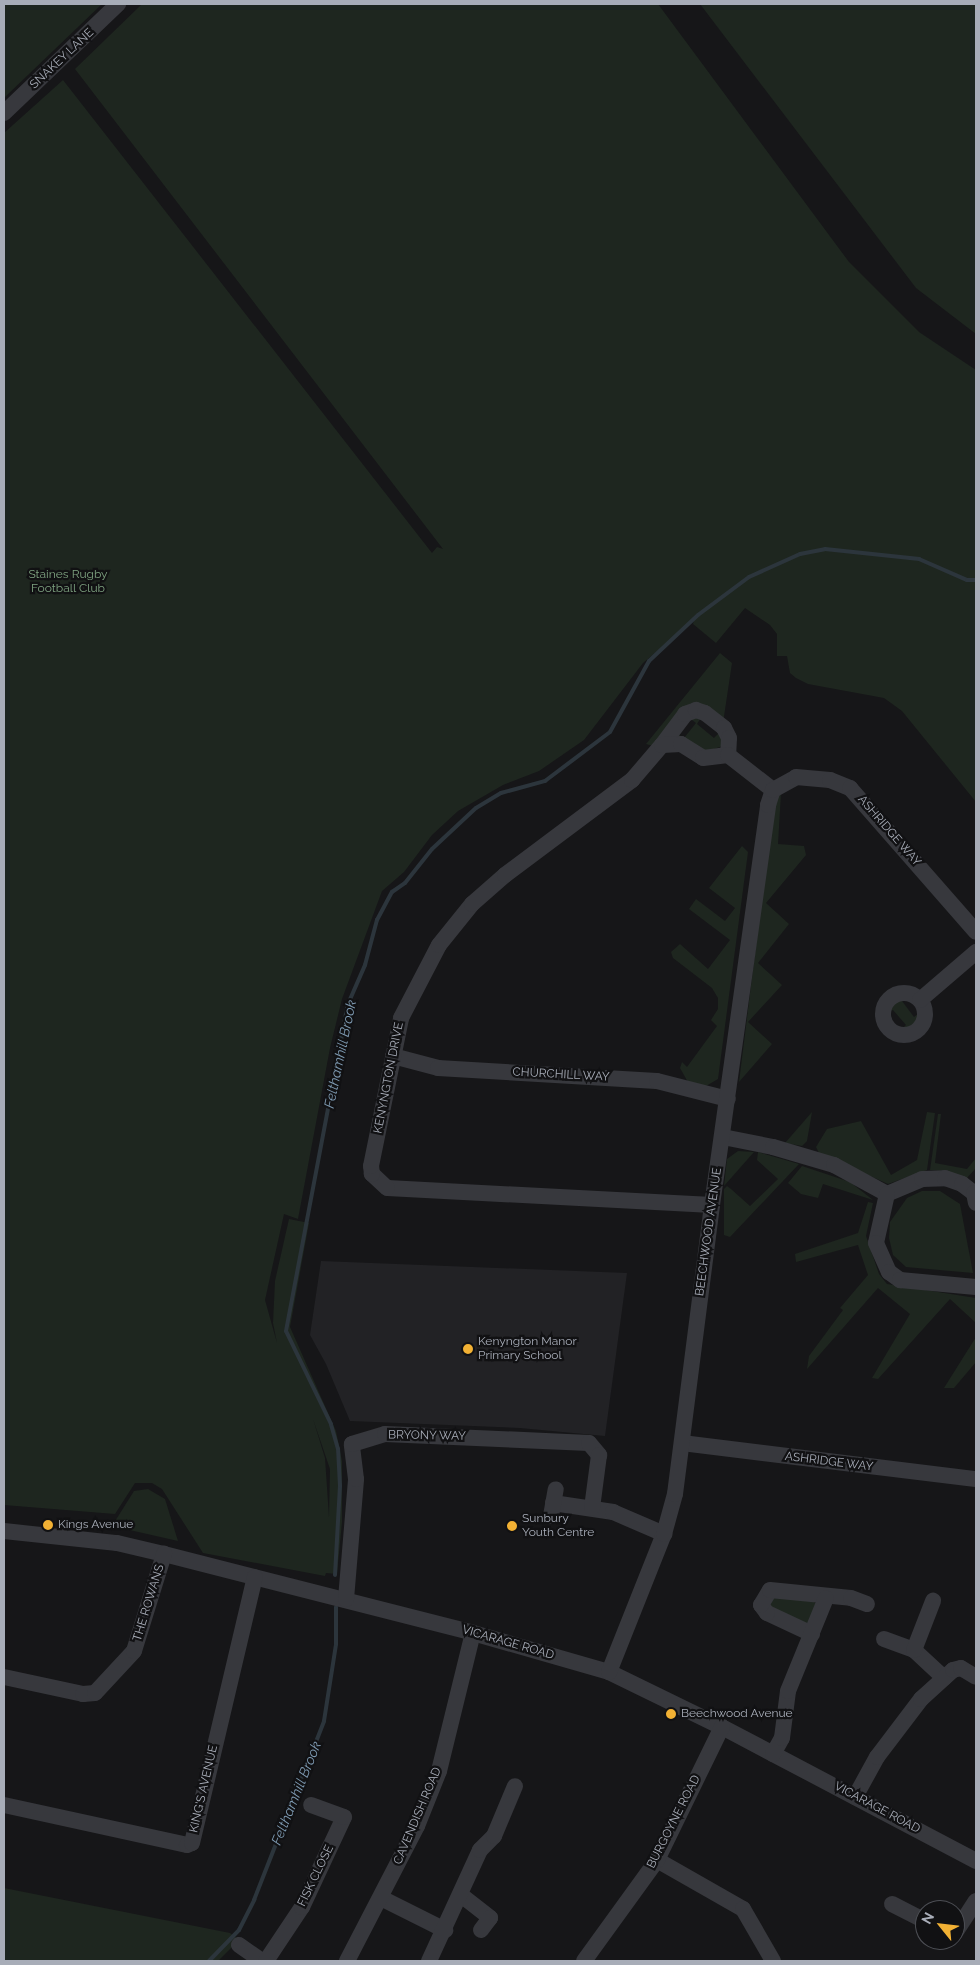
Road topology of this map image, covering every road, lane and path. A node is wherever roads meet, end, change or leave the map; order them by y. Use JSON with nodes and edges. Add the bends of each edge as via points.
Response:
{"nodes":[{"id":1,"x":118,"y":4,"type":"edge"},
{"id":2,"x":4,"y":113,"type":"edge"},
{"id":3,"x":662,"y":745,"type":"junction"},
{"id":4,"x":728,"y":755,"type":"junction"},
{"id":5,"x":776,"y":788,"type":"junction"},
{"id":6,"x":976,"y":932,"type":"edge"},
{"id":7,"x":976,"y":952,"type":"edge"},
{"id":8,"x":920,"y":1000,"type":"dead end"},
{"id":9,"x":393,"y":1056,"type":"junction"},
{"id":10,"x":728,"y":1099,"type":"junction"},
{"id":11,"x":723,"y":1137,"type":"junction"},
{"id":12,"x":887,"y":1194,"type":"junction"},
{"id":13,"x":976,"y":1203,"type":"edge"},
{"id":14,"x":712,"y":1205,"type":"junction"},
{"id":15,"x":976,"y":1287,"type":"edge"},
{"id":16,"x":682,"y":1443,"type":"junction"},
{"id":17,"x":976,"y":1478,"type":"edge"},
{"id":18,"x":553,"y":1503,"type":"dead end"},
{"id":19,"x":592,"y":1508,"type":"junction"},
{"id":20,"x":4,"y":1531,"type":"edge"},
{"id":21,"x":664,"y":1534,"type":"junction"},
{"id":22,"x":164,"y":1554,"type":"junction"},
{"id":23,"x":255,"y":1576,"type":"junction"},
{"id":24,"x":826,"y":1598,"type":"junction"},
{"id":25,"x":346,"y":1599,"type":"junction"},
{"id":26,"x":933,"y":1601,"type":"dead end"},
{"id":27,"x":867,"y":1604,"type":"dead end"},
{"id":28,"x":473,"y":1633,"type":"junction"},
{"id":29,"x":812,"y":1634,"type":"junction"},
{"id":30,"x":884,"y":1639,"type":"dead end"},
{"id":31,"x":914,"y":1650,"type":"junction"},
{"id":32,"x":609,"y":1672,"type":"junction"},
{"id":33,"x":4,"y":1677,"type":"edge"},
{"id":34,"x":976,"y":1677,"type":"edge"},
{"id":35,"x":944,"y":1678,"type":"junction"},
{"id":36,"x":722,"y":1727,"type":"junction"},
{"id":37,"x":774,"y":1754,"type":"junction"},
{"id":38,"x":515,"y":1786,"type":"dead end"},
{"id":39,"x":855,"y":1797,"type":"junction"},
{"id":40,"x":4,"y":1805,"type":"edge"},
{"id":41,"x":311,"y":1805,"type":"dead end"},
{"id":42,"x":657,"y":1860,"type":"junction"},
{"id":43,"x":976,"y":1862,"type":"edge"},
{"id":44,"x":461,"y":1895,"type":"junction"},
{"id":45,"x":381,"y":1898,"type":"junction"},
{"id":46,"x":976,"y":1901,"type":"edge"},
{"id":47,"x":892,"y":1904,"type":"dead end"},
{"id":48,"x":915,"y":1916,"type":"edge"},
{"id":49,"x":965,"y":1918,"type":"edge"},
{"id":50,"x":445,"y":1930,"type":"junction"},
{"id":51,"x":481,"y":1930,"type":"dead end"},
{"id":52,"x":239,"y":1945,"type":"dead end"},
{"id":53,"x":262,"y":1961,"type":"edge"},
{"id":54,"x":266,"y":1961,"type":"edge"},
{"id":55,"x":347,"y":1961,"type":"edge"},
{"id":56,"x":429,"y":1961,"type":"edge"},
{"id":57,"x":584,"y":1961,"type":"edge"},
{"id":58,"x":773,"y":1961,"type":"edge"}],
"edges":[{"from":1,"to":2,"type":"street","name":"SNAKEY LANE"},
{"from":3,"to":4,"type":"street","via":[[681,744],[703,758]]},
{"from":3,"to":4,"type":"street","name":"KENYNGTON DRIVE","via":[[685,714],[696,710],[724,728],[729,738]]},
{"from":3,"to":9,"type":"street","name":"KENYNGTON DRIVE","via":[[632,780],[505,875],[472,904],[439,945],[415,986],[400,1018]]},
{"from":4,"to":5,"type":"street"},
{"from":5,"to":6,"type":"street","name":"ASHRIDGE WAY","via":[[796,777],[830,780],[850,788]]},
{"from":5,"to":10,"type":"street","name":"BEECHWOOD AVENUE","via":[[768,805]]},
{"from":7,"to":8,"type":"street"},
{"from":9,"to":10,"type":"street","name":"CHURCHILL WAY","via":[[438,1068],[657,1081]]},
{"from":9,"to":14,"type":"street","name":"KENYNGTON DRIVE","via":[[371,1166],[372,1174],[387,1188]]},
{"from":10,"to":11,"type":"street","name":"BEECHWOOD AVENUE"},
{"from":11,"to":12,"type":"street","via":[[773,1147],[834,1165]]},
{"from":11,"to":14,"type":"street","name":"BEECHWOOD AVENUE"},
{"from":12,"to":13,"type":"street","via":[[922,1180],[945,1178],[974,1193]]},
{"from":12,"to":15,"type":"street","via":[[876,1243],[890,1272],[900,1280]]},
{"from":14,"to":16,"type":"street","name":"BEECHWOOD AVENUE"},
{"from":16,"to":17,"type":"street","name":"ASHRIDGE WAY"},
{"from":16,"to":21,"type":"street","name":"BEECHWOOD AVENUE","via":[[675,1494]]},
{"from":18,"to":19,"type":"street"},
{"from":19,"to":21,"type":"street","via":[[614,1512]]},
{"from":19,"to":25,"type":"street","name":"BRYONY WAY","via":[[599,1455],[589,1443],[385,1434],[352,1444],[356,1479]]},
{"from":20,"to":22,"type":"street","name":"VICARAGE ROAD","via":[[116,1543]]},
{"from":21,"to":32,"type":"street","name":"BEECHWOOD AVENUE"},
{"from":22,"to":23,"type":"street","name":"VICARAGE ROAD"},
{"from":22,"to":33,"type":"street","name":"THE ROWANS","via":[[134,1651],[95,1693],[83,1694]]},
{"from":23,"to":25,"type":"street","name":"VICARAGE ROAD"},
{"from":23,"to":40,"type":"street","name":"KING'S AVENUE","via":[[192,1843],[187,1845]]},
{"from":24,"to":27,"type":"street","via":[[851,1598]]},
{"from":24,"to":29,"type":"street"},
{"from":24,"to":29,"type":"street","via":[[770,1590],[761,1605],[767,1613]]},
{"from":25,"to":28,"type":"street","name":"VICARAGE ROAD"},
{"from":26,"to":31,"type":"street"},
{"from":28,"to":32,"type":"street","name":"VICARAGE ROAD"},
{"from":28,"to":45,"type":"street","name":"CAVENDISH ROAD","via":[[439,1771]]},
{"from":29,"to":37,"type":"street","via":[[788,1691],[782,1738]]},
{"from":30,"to":31,"type":"street"},
{"from":31,"to":35,"type":"street"},
{"from":32,"to":36,"type":"street","name":"VICARAGE ROAD"},
{"from":34,"to":35,"type":"street","via":[[961,1668]]},
{"from":35,"to":39,"type":"street","via":[[921,1699],[877,1757]]},
{"from":36,"to":37,"type":"street","name":"VICARAGE ROAD"},
{"from":36,"to":42,"type":"street","name":"BURGOYNE ROAD"},
{"from":37,"to":39,"type":"street","name":"VICARAGE ROAD"},
{"from":38,"to":44,"type":"street","via":[[494,1836],[480,1850]]},
{"from":39,"to":43,"type":"street","name":"VICARAGE ROAD"},
{"from":41,"to":54,"type":"street","name":"FISK CLOSE","via":[[344,1818],[302,1907]]},
{"from":42,"to":57,"type":"street","name":"BURGOYNE ROAD"},
{"from":42,"to":58,"type":"street","via":[[743,1909]]},
{"from":44,"to":50,"type":"street"},
{"from":44,"to":51,"type":"street","via":[[490,1918]]},
{"from":45,"to":50,"type":"street"},
{"from":45,"to":55,"type":"street","name":"CAVENDISH ROAD"},
{"from":46,"to":49,"type":"street"},
{"from":47,"to":48,"type":"street"},
{"from":50,"to":56,"type":"street"},
{"from":52,"to":53,"type":"street"}]}
